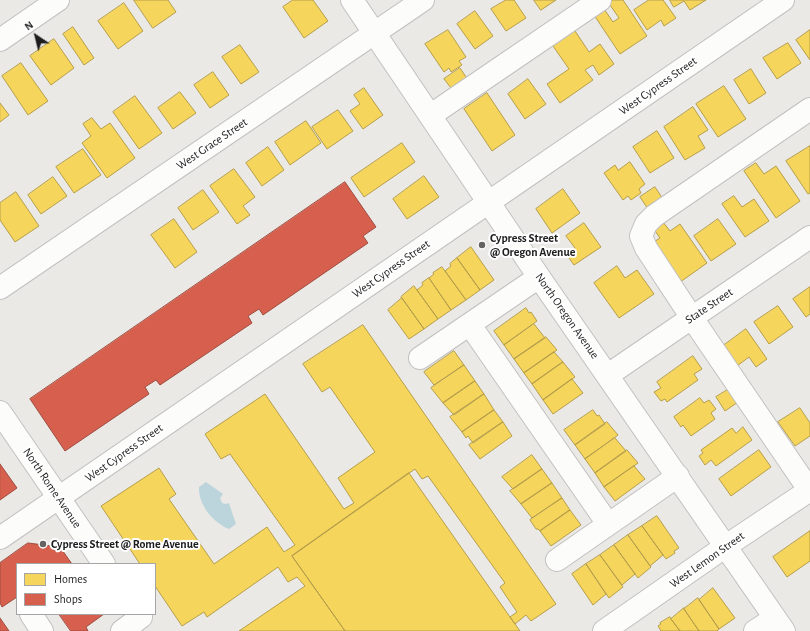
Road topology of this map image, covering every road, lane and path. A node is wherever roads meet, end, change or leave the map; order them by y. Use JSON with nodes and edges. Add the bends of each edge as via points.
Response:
{"nodes":[{"id":1,"x":58,"y":0,"type":"edge"},
{"id":2,"x":352,"y":0,"type":"edge"},
{"id":3,"x":423,"y":0,"type":"edge"},
{"id":4,"x":600,"y":0,"type":"edge"},
{"id":5,"x":783,"y":0,"type":"edge"},
{"id":6,"x":374,"y":33,"type":"junction"},
{"id":7,"x":0,"y":40,"type":"edge"},
{"id":8,"x":810,"y":109,"type":"edge"},
{"id":9,"x":431,"y":115,"type":"junction"},
{"id":10,"x":489,"y":202,"type":"junction"},
{"id":11,"x":810,"y":237,"type":"edge"},
{"id":12,"x":539,"y":276,"type":"junction"},
{"id":13,"x":0,"y":288,"type":"edge"},
{"id":14,"x":692,"y":318,"type":"junction"},
{"id":15,"x":470,"y":325,"type":"junction"},
{"id":16,"x":420,"y":358,"type":"dead end"},
{"id":17,"x":608,"y":375,"type":"junction"},
{"id":18,"x":0,"y":412,"type":"edge"},
{"id":19,"x":678,"y":476,"type":"junction"},
{"id":20,"x":810,"y":490,"type":"edge"},
{"id":21,"x":59,"y":498,"type":"junction"},
{"id":22,"x":608,"y":524,"type":"junction"},
{"id":23,"x":0,"y":538,"type":"edge"},
{"id":24,"x":726,"y":546,"type":"junction"},
{"id":25,"x":557,"y":560,"type":"dead end"},
{"id":26,"x":103,"y":563,"type":"edge"},
{"id":27,"x":31,"y":615,"type":"edge"},
{"id":28,"x":144,"y":621,"type":"edge"},
{"id":29,"x":780,"y":624,"type":"edge"},
{"id":30,"x":42,"y":631,"type":"edge"},
{"id":31,"x":122,"y":631,"type":"edge"},
{"id":32,"x":604,"y":631,"type":"edge"},
{"id":33,"x":755,"y":631,"type":"edge"}],
"edges":[{"from":1,"to":7,"type":"street"},
{"from":2,"to":6,"type":"street","name":"North Oregon Avenue"},
{"from":3,"to":6,"type":"street","name":"West Grace Street"},
{"from":4,"to":9,"type":"street"},
{"from":5,"to":10,"type":"street","name":"West Cypress Street"},
{"from":6,"to":9,"type":"street","name":"North Oregon Avenue"},
{"from":6,"to":13,"type":"street","name":"West Grace Street"},
{"from":8,"to":14,"type":"street","via":[[646,224],[641,236],[646,248]]},
{"from":9,"to":10,"type":"street","name":"North Oregon Avenue"},
{"from":10,"to":12,"type":"street","name":"North Oregon Avenue"},
{"from":10,"to":21,"type":"street","name":"West Cypress Street"},
{"from":11,"to":14,"type":"street","name":"State Street"},
{"from":12,"to":15,"type":"street"},
{"from":12,"to":17,"type":"street","name":"North Oregon Avenue"},
{"from":14,"to":17,"type":"street","name":"State Street"},
{"from":14,"to":20,"type":"street"},
{"from":15,"to":16,"type":"street"},
{"from":15,"to":22,"type":"street"},
{"from":17,"to":19,"type":"street","name":"North Oregon Avenue"},
{"from":18,"to":21,"type":"street","name":"North Rome Avenue"},
{"from":19,"to":22,"type":"street"},
{"from":19,"to":24,"type":"street","name":"North Oregon Avenue"},
{"from":20,"to":24,"type":"street","name":"West Lemon Street"},
{"from":21,"to":23,"type":"street","name":"West Cypress Street"},
{"from":21,"to":26,"type":"street","name":"North Rome Avenue"},
{"from":22,"to":25,"type":"street"},
{"from":24,"to":29,"type":"street","name":"North Oregon Avenue"},
{"from":24,"to":32,"type":"street","name":"West Lemon Street"},
{"from":27,"to":30,"type":"street"},
{"from":28,"to":31,"type":"street"},
{"from":29,"to":33,"type":"street"}]}
